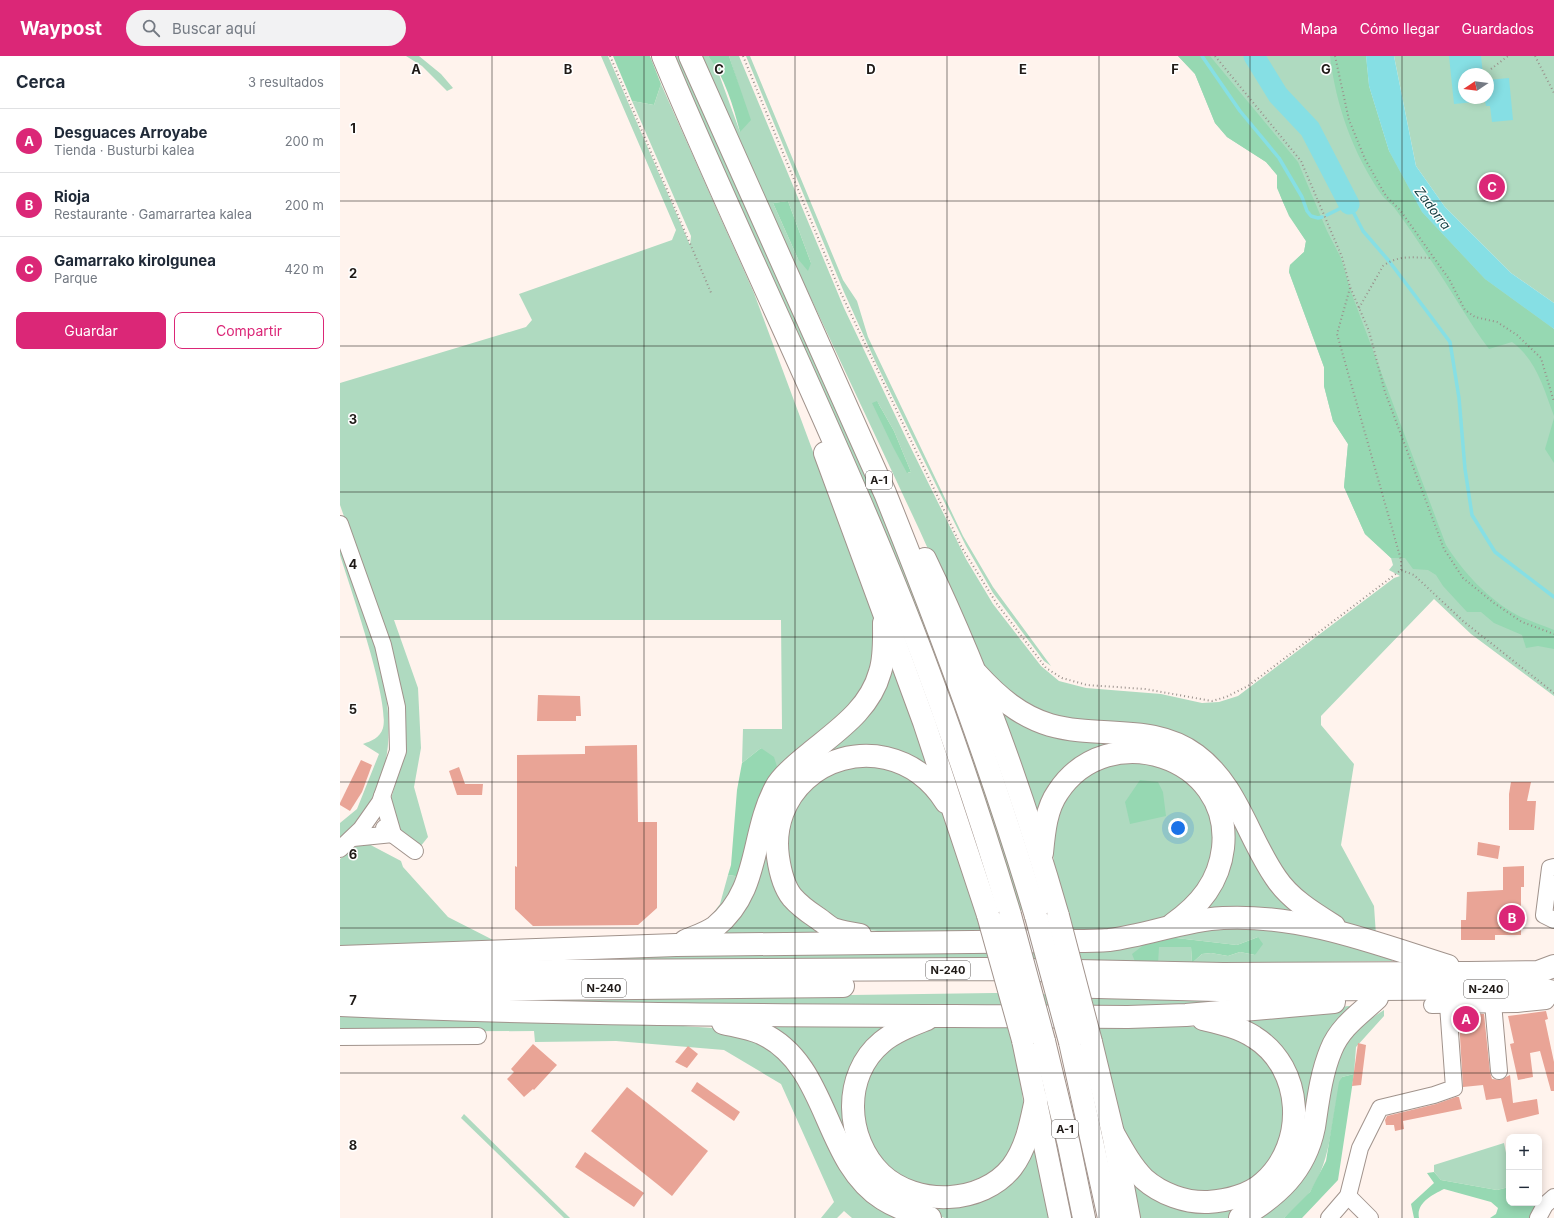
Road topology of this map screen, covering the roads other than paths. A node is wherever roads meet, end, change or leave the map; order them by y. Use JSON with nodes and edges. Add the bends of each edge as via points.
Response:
{"nodes":[{"id":1,"x":663,"y":56,"type":"edge"},
{"id":2,"x":690,"y":56,"type":"edge"},
{"id":3,"x":797,"y":362,"type":"junction"},
{"id":4,"x":885,"y":494,"type":"junction"},
{"id":5,"x":340,"y":524,"type":"edge"},
{"id":6,"x":884,"y":614,"type":"junction"},
{"id":7,"x":977,"y":674,"type":"junction"},
{"id":8,"x":382,"y":796,"type":"junction"},
{"id":9,"x":956,"y":817,"type":"junction"},
{"id":10,"x":370,"y":818,"type":"junction"},
{"id":11,"x":393,"y":834,"type":"junction"},
{"id":12,"x":353,"y":838,"type":"junction"},
{"id":13,"x":340,"y":849,"type":"edge"},
{"id":14,"x":415,"y":851,"type":"dead end"},
{"id":15,"x":1041,"y":858,"type":"junction"},
{"id":16,"x":1554,"y":868,"type":"edge"},
{"id":17,"x":1554,"y":920,"type":"edge"},
{"id":18,"x":1171,"y":925,"type":"junction"},
{"id":19,"x":1345,"y":934,"type":"junction"},
{"id":20,"x":890,"y":942,"type":"junction"},
{"id":21,"x":676,"y":944,"type":"junction"},
{"id":22,"x":340,"y":957,"type":"edge"},
{"id":23,"x":1554,"y":966,"type":"edge"},
{"id":24,"x":340,"y":972,"type":"edge"},
{"id":25,"x":1468,"y":973,"type":"junction"},
{"id":26,"x":1554,"y":985,"type":"edge"},
{"id":27,"x":1416,"y":990,"type":"junction"},
{"id":28,"x":340,"y":991,"type":"edge"},
{"id":29,"x":1377,"y":998,"type":"junction"},
{"id":30,"x":1493,"y":1004,"type":"junction"},
{"id":31,"x":340,"y":1006,"type":"edge"},
{"id":32,"x":1186,"y":1015,"type":"junction"},
{"id":33,"x":691,"y":1016,"type":"junction"},
{"id":34,"x":936,"y":1016,"type":"junction"},
{"id":35,"x":478,"y":1036,"type":"dead end"},
{"id":36,"x":340,"y":1037,"type":"edge"},
{"id":37,"x":1034,"y":1041,"type":"junction"},
{"id":38,"x":1080,"y":1042,"type":"junction"},
{"id":39,"x":1499,"y":1071,"type":"dead end"},
{"id":40,"x":1036,"y":1099,"type":"junction"},
{"id":41,"x":1113,"y":1134,"type":"junction"},
{"id":42,"x":1348,"y":1196,"type":"junction"},
{"id":43,"x":1554,"y":1197,"type":"edge"},
{"id":44,"x":930,"y":1218,"type":"edge"},
{"id":45,"x":1060,"y":1218,"type":"edge"},
{"id":46,"x":1084,"y":1218,"type":"edge"},
{"id":47,"x":1109,"y":1218,"type":"edge"},
{"id":48,"x":1129,"y":1218,"type":"edge"},
{"id":49,"x":1240,"y":1218,"type":"edge"},
{"id":50,"x":1329,"y":1218,"type":"edge"},
{"id":51,"x":1370,"y":1218,"type":"edge"},
{"id":52,"x":1538,"y":1218,"type":"edge"}],
"edges":[{"from":1,"to":3,"type":"highway","number":"A-1"},
{"from":2,"to":4,"type":"highway","number":"A-1"},
{"from":3,"to":6,"type":"highway","via":[[818,434]]},
{"from":3,"to":37,"type":"highway","number":"A-1","bridge":true,"via":[[838,450],[923,654],[966,777],[1010,915]]},
{"from":4,"to":7,"type":"highway","via":[[907,520]]},
{"from":4,"to":38,"type":"highway","number":"A-1","bridge":true,"via":[[946,646]]},
{"from":5,"to":8,"type":"street","via":[[383,645],[397,707],[398,751]]},
{"from":6,"to":9,"type":"highway"},
{"from":6,"to":21,"type":"highway","via":[[880,672],[866,702],[851,720],[803,759],[776,786],[763,816],[748,882],[735,907],[714,928]]},
{"from":7,"to":15,"type":"highway"},
{"from":7,"to":19,"type":"highway","via":[[1010,706],[1036,720],[1074,729],[1150,735],[1174,742],[1196,754],[1223,781],[1234,798],[1260,853],[1277,880],[1295,899]]},
{"from":8,"to":10,"type":"street"},
{"from":8,"to":11,"type":"street"},
{"from":9,"to":20,"type":"highway","via":[[938,788],[916,770],[894,760],[875,756],[852,756],[834,761],[800,785],[787,803],[778,828],[777,850],[780,872],[791,896],[802,907],[833,928]]},
{"from":9,"to":37,"type":"highway","bridge":true,"via":[[988,915]]},
{"from":10,"to":11,"type":"street"},
{"from":10,"to":12,"type":"street"},
{"from":11,"to":12,"type":"street"},
{"from":11,"to":14,"type":"street"},
{"from":12,"to":13,"type":"street"},
{"from":15,"to":18,"type":"highway","via":[[1043,836],[1051,806],[1058,792],[1079,770],[1107,756],[1137,751],[1165,756],[1178,762],[1200,779],[1208,789],[1220,815],[1223,844],[1220,863],[1210,887],[1189,913]]},
{"from":15,"to":38,"type":"highway","bridge":true,"via":[[1058,916]]},
{"from":16,"to":17,"type":"street","via":[[1550,868],[1544,915]]},
{"from":18,"to":19,"type":"highway","via":[[1223,918],[1246,918],[1302,924]]},
{"from":18,"to":20,"type":"highway","via":[[1110,940]]},
{"from":19,"to":25,"type":"highway"},
{"from":20,"to":21,"type":"highway"},
{"from":21,"to":22,"type":"highway"},
{"from":23,"to":25,"type":"highway","number":"N-240","via":[[1538,972]]},
{"from":24,"to":25,"type":"highway","number":"N-240","via":[[985,970],[1223,974]]},
{"from":26,"to":27,"type":"highway","number":"N-240","via":[[1537,988]]},
{"from":26,"to":30,"type":"street","via":[[1546,1001]]},
{"from":27,"to":28,"type":"highway","number":"N-240","via":[[1218,990],[987,984]]},
{"from":27,"to":29,"type":"highway"},
{"from":29,"to":32,"type":"highway"},
{"from":29,"to":49,"type":"highway","via":[[1349,1022],[1331,1049],[1308,1146],[1290,1181],[1274,1196]]},
{"from":30,"to":39,"type":"street"},
{"from":30,"to":42,"type":"street","via":[[1440,1005],[1454,1088],[1380,1108],[1360,1148]]},
{"from":31,"to":33,"type":"highway"},
{"from":32,"to":34,"type":"highway"},
{"from":32,"to":41,"type":"highway","via":[[1240,1029],[1264,1044],[1280,1062],[1289,1080],[1295,1114],[1287,1150],[1276,1169],[1264,1183],[1249,1192],[1233,1198],[1198,1203],[1162,1191],[1144,1179]]},
{"from":33,"to":34,"type":"highway"},
{"from":33,"to":44,"type":"highway","via":[[743,1027],[761,1033],[779,1044],[796,1061],[811,1084],[840,1146],[858,1177],[882,1199]]},
{"from":34,"to":40,"type":"highway","via":[[895,1033],[881,1042],[868,1057],[854,1088],[854,1125],[860,1143],[881,1174],[896,1185],[933,1198],[966,1195],[981,1189],[1011,1167],[1022,1149],[1030,1128]]},
{"from":35,"to":36,"type":"street"},
{"from":37,"to":40,"type":"highway"},
{"from":37,"to":46,"type":"highway","number":"A-1","via":[[1069,1144]]},
{"from":38,"to":41,"type":"highway"},
{"from":38,"to":47,"type":"highway","number":"A-1"},
{"from":40,"to":45,"type":"highway"},
{"from":41,"to":48,"type":"highway"},
{"from":42,"to":50,"type":"street"},
{"from":42,"to":51,"type":"street"},
{"from":43,"to":52,"type":"street"}]}
